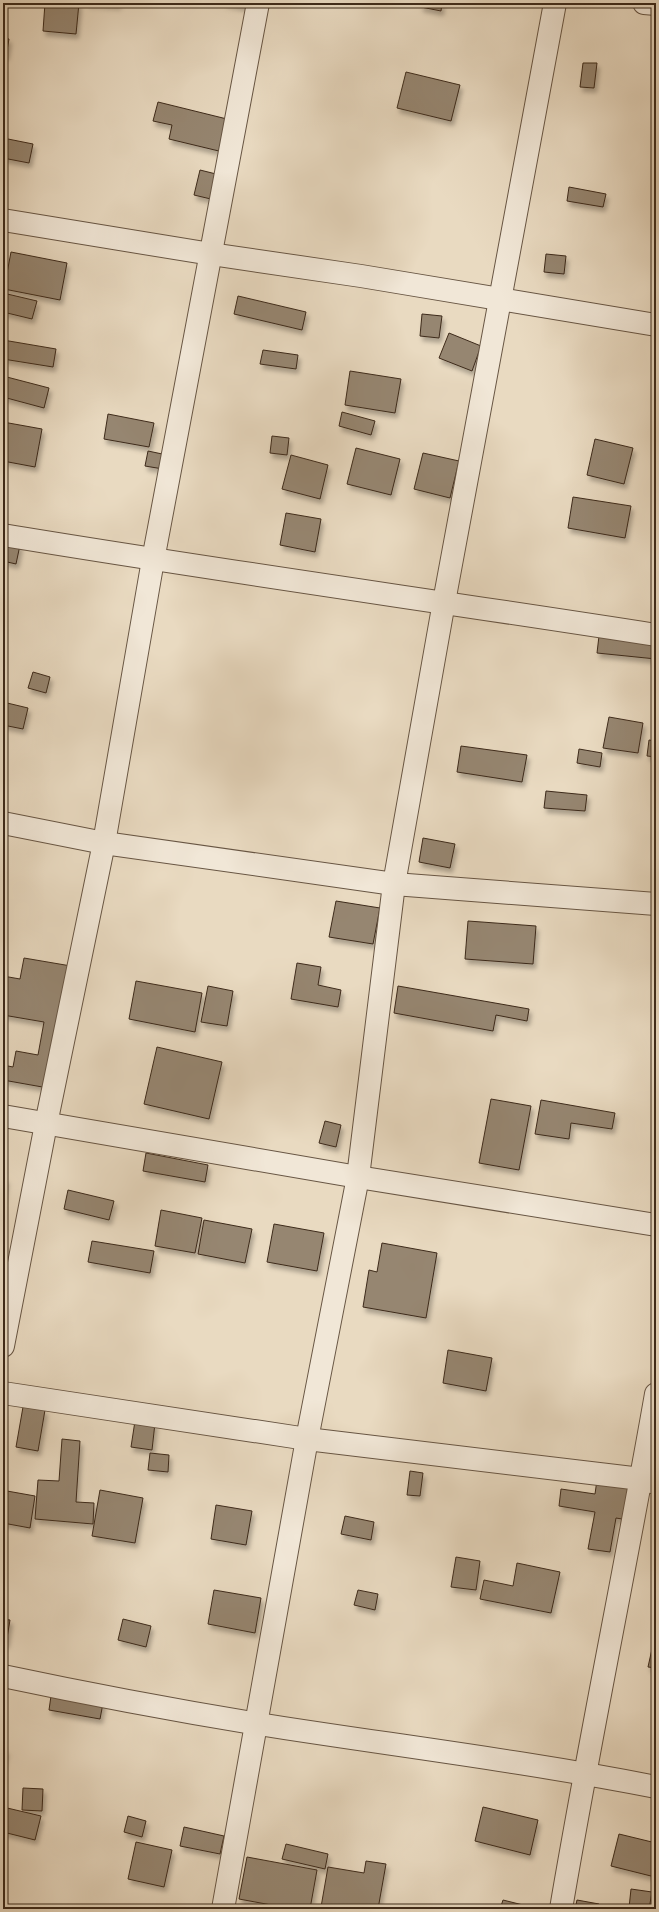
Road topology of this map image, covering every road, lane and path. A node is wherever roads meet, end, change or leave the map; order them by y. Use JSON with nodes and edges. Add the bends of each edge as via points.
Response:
{"nodes":[{"id":1,"x":258,"y":3,"type":"edge"},
{"id":2,"x":555,"y":3,"type":"edge"},
{"id":3,"x":644,"y":3,"type":"edge"},
{"id":4,"x":656,"y":4,"type":"edge"},
{"id":5,"x":3,"y":220,"type":"edge"},
{"id":6,"x":211,"y":254,"type":"junction"},
{"id":7,"x":500,"y":300,"type":"junction"},
{"id":8,"x":656,"y":325,"type":"edge"},
{"id":9,"x":3,"y":535,"type":"edge"},
{"id":10,"x":154,"y":560,"type":"junction"},
{"id":11,"x":444,"y":602,"type":"junction"},
{"id":12,"x":656,"y":635,"type":"edge"},
{"id":13,"x":3,"y":823,"type":"edge"},
{"id":14,"x":104,"y":843,"type":"junction"},
{"id":15,"x":394,"y":884,"type":"junction"},
{"id":16,"x":656,"y":904,"type":"edge"},
{"id":17,"x":3,"y":1116,"type":"edge"},
{"id":18,"x":46,"y":1124,"type":"junction"},
{"id":19,"x":358,"y":1177,"type":"junction"},
{"id":20,"x":656,"y":1225,"type":"edge"},
{"id":21,"x":3,"y":1346,"type":"edge"},
{"id":22,"x":3,"y":1393,"type":"edge"},
{"id":23,"x":656,"y":1394,"type":"edge"},
{"id":24,"x":307,"y":1439,"type":"junction"},
{"id":25,"x":649,"y":1481,"type":"edge"},
{"id":26,"x":3,"y":1676,"type":"edge"},
{"id":27,"x":256,"y":1724,"type":"junction"},
{"id":28,"x":584,"y":1773,"type":"junction"},
{"id":29,"x":656,"y":1787,"type":"edge"},
{"id":30,"x":224,"y":1909,"type":"edge"},
{"id":31,"x":561,"y":1909,"type":"edge"}],
"edges":[{"from":1,"to":6,"type":"street"},
{"from":2,"to":7,"type":"street"},
{"from":3,"to":4,"type":"street"},
{"from":5,"to":6,"type":"street"},
{"from":6,"to":7,"type":"street"},
{"from":6,"to":10,"type":"street"},
{"from":7,"to":8,"type":"street"},
{"from":7,"to":11,"type":"street"},
{"from":9,"to":10,"type":"street"},
{"from":10,"to":11,"type":"street"},
{"from":10,"to":14,"type":"street"},
{"from":11,"to":12,"type":"street"},
{"from":11,"to":15,"type":"street"},
{"from":13,"to":14,"type":"street"},
{"from":14,"to":15,"type":"street"},
{"from":14,"to":18,"type":"street"},
{"from":15,"to":16,"type":"street"},
{"from":15,"to":19,"type":"street"},
{"from":17,"to":18,"type":"street"},
{"from":18,"to":19,"type":"street"},
{"from":18,"to":21,"type":"street"},
{"from":19,"to":20,"type":"street"},
{"from":19,"to":24,"type":"street"},
{"from":22,"to":24,"type":"street"},
{"from":23,"to":25,"type":"street"},
{"from":24,"to":25,"type":"street"},
{"from":24,"to":27,"type":"street"},
{"from":25,"to":28,"type":"street"},
{"from":26,"to":27,"type":"street","via":[[100,1697]]},
{"from":27,"to":28,"type":"street"},
{"from":27,"to":30,"type":"street"},
{"from":28,"to":29,"type":"street"},
{"from":28,"to":31,"type":"street"}]}
